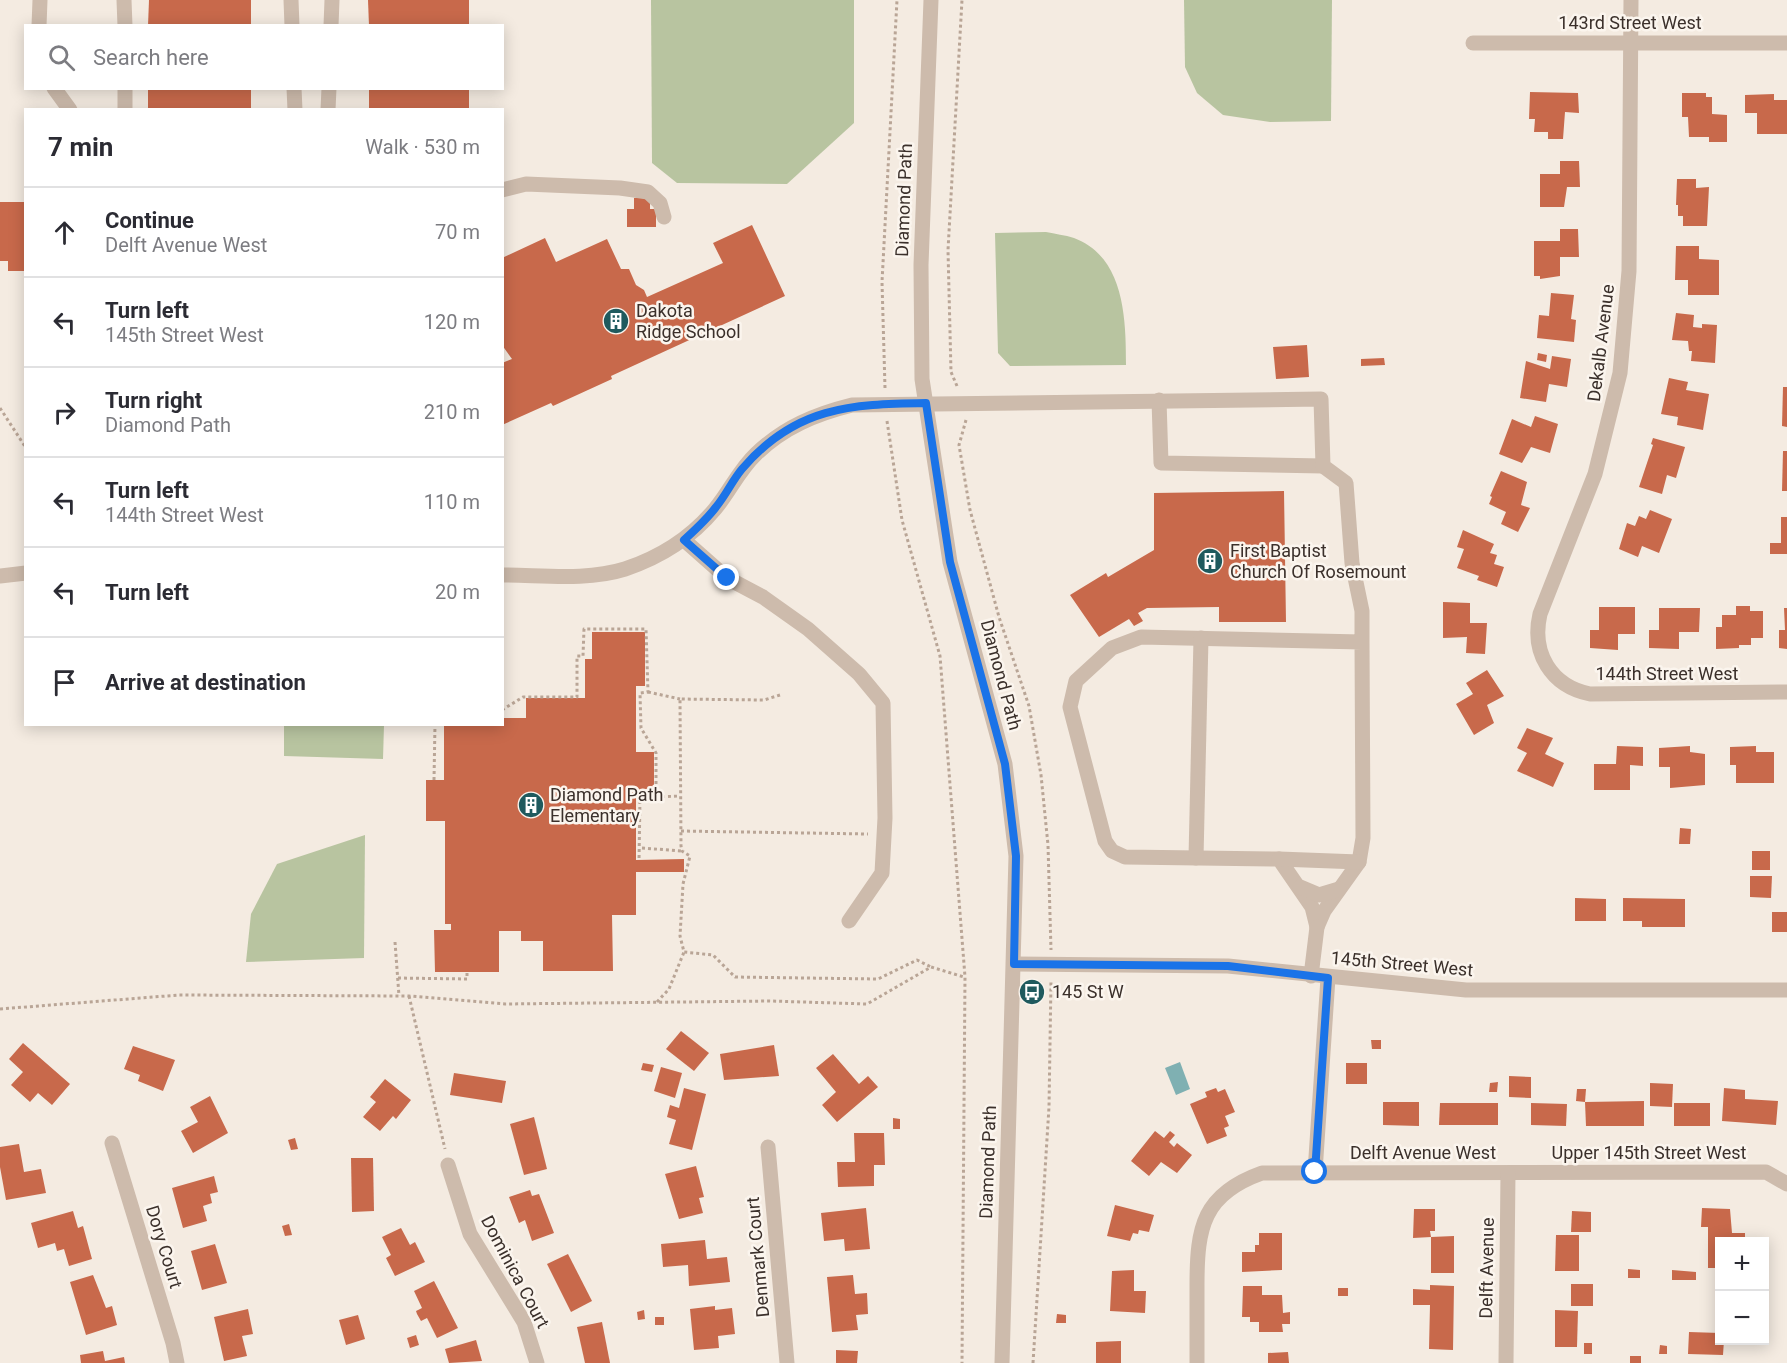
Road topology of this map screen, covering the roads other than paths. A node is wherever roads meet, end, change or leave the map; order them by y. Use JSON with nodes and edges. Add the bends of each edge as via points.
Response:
{"nodes":[{"id":1,"x":40,"y":0,"type":"edge"},
{"id":2,"x":124,"y":0,"type":"edge"},
{"id":3,"x":291,"y":0,"type":"edge"},
{"id":4,"x":332,"y":0,"type":"edge"},
{"id":5,"x":931,"y":0,"type":"edge"},
{"id":6,"x":1631,"y":0,"type":"edge"},
{"id":7,"x":39,"y":24,"type":"edge"},
{"id":8,"x":125,"y":24,"type":"edge"},
{"id":9,"x":292,"y":24,"type":"edge"},
{"id":10,"x":331,"y":24,"type":"edge"},
{"id":11,"x":1473,"y":43,"type":"dead end"},
{"id":12,"x":1631,"y":43,"type":"junction"},
{"id":13,"x":1787,"y":43,"type":"edge"},
{"id":14,"x":55,"y":90,"type":"edge"},
{"id":15,"x":125,"y":90,"type":"edge"},
{"id":16,"x":294,"y":90,"type":"edge"},
{"id":17,"x":329,"y":90,"type":"edge"},
{"id":18,"x":69,"y":108,"type":"edge"},
{"id":19,"x":125,"y":108,"type":"edge"},
{"id":20,"x":295,"y":108,"type":"edge"},
{"id":21,"x":328,"y":108,"type":"edge"},
{"id":22,"x":504,"y":190,"type":"edge"},
{"id":23,"x":664,"y":217,"type":"dead end"},
{"id":24,"x":1159,"y":400,"type":"junction"},
{"id":25,"x":926,"y":403,"type":"junction"},
{"id":26,"x":1323,"y":466,"type":"junction"},
{"id":27,"x":684,"y":540,"type":"junction"},
{"id":28,"x":24,"y":573,"type":"edge"},
{"id":29,"x":504,"y":574,"type":"edge"},
{"id":30,"x":0,"y":576,"type":"edge"},
{"id":31,"x":1201,"y":638,"type":"junction"},
{"id":32,"x":1362,"y":642,"type":"junction"},
{"id":33,"x":1553,"y":674,"type":"joint"},
{"id":34,"x":1787,"y":692,"type":"edge"},
{"id":35,"x":1196,"y":858,"type":"junction"},
{"id":36,"x":1279,"y":859,"type":"junction"},
{"id":37,"x":1359,"y":861,"type":"junction"},
{"id":38,"x":1300,"y":887,"type":"junction"},
{"id":39,"x":1339,"y":889,"type":"junction"},
{"id":40,"x":849,"y":921,"type":"dead end"},
{"id":41,"x":1317,"y":927,"type":"junction"},
{"id":42,"x":1014,"y":964,"type":"junction"},
{"id":43,"x":1311,"y":976,"type":"junction"},
{"id":44,"x":1328,"y":978,"type":"junction"},
{"id":45,"x":1787,"y":990,"type":"edge"},
{"id":46,"x":112,"y":1143,"type":"dead end"},
{"id":47,"x":768,"y":1147,"type":"dead end"},
{"id":48,"x":448,"y":1165,"type":"road end"},
{"id":49,"x":1315,"y":1172,"type":"junction"},
{"id":50,"x":1508,"y":1173,"type":"junction"},
{"id":51,"x":1787,"y":1184,"type":"edge"},
{"id":52,"x":177,"y":1363,"type":"edge"},
{"id":53,"x":537,"y":1363,"type":"edge"},
{"id":54,"x":787,"y":1363,"type":"edge"},
{"id":55,"x":1002,"y":1363,"type":"edge"},
{"id":56,"x":1197,"y":1363,"type":"edge"},
{"id":57,"x":1506,"y":1363,"type":"edge"}],
"edges":[{"from":1,"to":7,"type":"street"},
{"from":2,"to":8,"type":"street"},
{"from":3,"to":9,"type":"street"},
{"from":4,"to":10,"type":"street"},
{"from":5,"to":25,"type":"street","name":"Diamond Path","via":[[921,265],[922,379]]},
{"from":6,"to":12,"type":"street","name":"Dekalb Avenue"},
{"from":11,"to":12,"type":"street","name":"143rd Street West"},
{"from":12,"to":13,"type":"street","name":"143rd Street West"},
{"from":12,"to":33,"type":"street","name":"Dekalb Avenue","via":[[1625,340],[1613,408],[1595,474],[1538,622],[1539,650]]},
{"from":14,"to":18,"type":"street"},
{"from":15,"to":19,"type":"street"},
{"from":16,"to":20,"type":"street"},
{"from":17,"to":21,"type":"street"},
{"from":22,"to":23,"type":"street","via":[[526,184],[648,192],[660,203]]},
{"from":24,"to":25,"type":"street"},
{"from":24,"to":26,"type":"street","via":[[1161,463]]},
{"from":24,"to":26,"type":"street","via":[[1321,399]]},
{"from":25,"to":27,"type":"street","via":[[852,405],[810,417],[772,440]]},
{"from":25,"to":42,"type":"street","name":"Diamond Path","via":[[950,562],[1005,764],[1016,856]]},
{"from":26,"to":32,"type":"street","via":[[1346,483],[1352,563],[1362,611]]},
{"from":27,"to":29,"type":"street","via":[[623,569],[579,575]]},
{"from":27,"to":40,"type":"street","via":[[727,578],[764,597],[808,629],[859,674],[883,703],[882,873]]},
{"from":28,"to":30,"type":"street"},
{"from":31,"to":32,"type":"street"},
{"from":31,"to":35,"type":"street"},
{"from":31,"to":35,"type":"street","via":[[1141,637],[1112,648],[1076,681],[1070,707],[1105,841],[1112,851],[1125,857]]},
{"from":32,"to":37,"type":"street","via":[[1363,838]]},
{"from":33,"to":34,"type":"street","name":"144th Street West","via":[[1570,687],[1590,694]]},
{"from":35,"to":36,"type":"street"},
{"from":36,"to":37,"type":"street"},
{"from":36,"to":38,"type":"street"},
{"from":37,"to":39,"type":"street"},
{"from":38,"to":39,"type":"street","via":[[1319,895]]},
{"from":38,"to":41,"type":"street","via":[[1312,907]]},
{"from":39,"to":41,"type":"street"},
{"from":41,"to":43,"type":"street"},
{"from":42,"to":43,"type":"street","name":"145th Street West","via":[[1228,966]]},
{"from":42,"to":55,"type":"street","name":"Diamond Path"},
{"from":43,"to":44,"type":"street","name":"145th Street West"},
{"from":44,"to":45,"type":"street","name":"145th Street West","via":[[1466,990]]},
{"from":44,"to":49,"type":"street"},
{"from":46,"to":52,"type":"street","name":"Dory Court"},
{"from":47,"to":54,"type":"street","name":"Denmark Court"},
{"from":48,"to":53,"type":"street","name":"Dominica Court","via":[[470,1234],[524,1322]]},
{"from":49,"to":50,"type":"street","name":"Delft Avenue West"},
{"from":49,"to":56,"type":"street","name":"Delft Avenue West","via":[[1262,1173],[1233,1185],[1210,1208],[1198,1237]]},
{"from":50,"to":51,"type":"street","name":"Upper 145th Street West","via":[[1766,1172]]},
{"from":50,"to":57,"type":"street","name":"Delft Avenue"}]}
